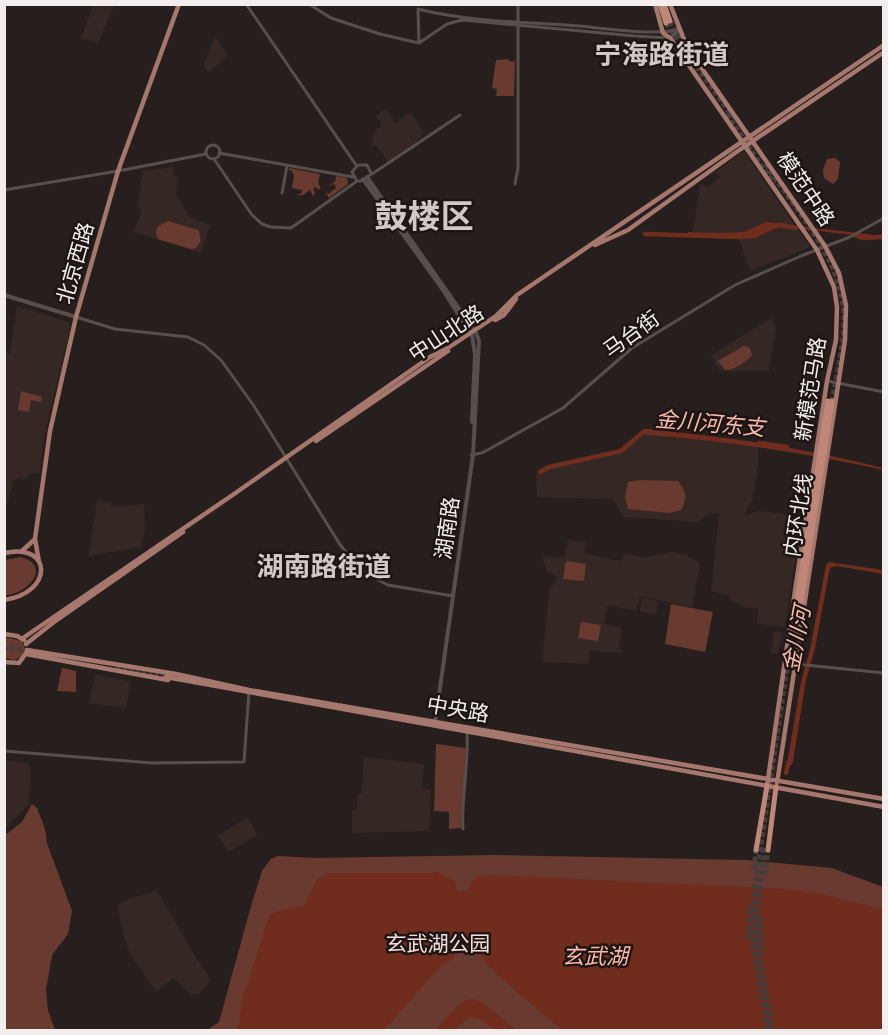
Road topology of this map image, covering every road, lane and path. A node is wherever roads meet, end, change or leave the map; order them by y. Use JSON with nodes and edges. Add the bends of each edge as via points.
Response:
{"nodes":[{"id":1,"x":179,"y":4,"type":"edge"},
{"id":2,"x":246,"y":4,"type":"edge"},
{"id":3,"x":309,"y":4,"type":"edge"},
{"id":4,"x":518,"y":4,"type":"edge"},
{"id":5,"x":655,"y":4,"type":"edge"},
{"id":6,"x":662,"y":4,"type":"edge"},
{"id":7,"x":670,"y":4,"type":"edge"},
{"id":8,"x":668,"y":22,"type":"tunnel mouth"},
{"id":9,"x":517,"y":25,"type":"junction"},
{"id":10,"x":680,"y":30,"type":"junction"},
{"id":11,"x":663,"y":33,"type":"junction"},
{"id":12,"x":670,"y":38,"type":"junction"},
{"id":13,"x":420,"y":43,"type":"junction"},
{"id":14,"x":884,"y":45,"type":"edge"},
{"id":15,"x":884,"y":52,"type":"edge"},
{"id":16,"x":460,"y":115,"type":"dead end"},
{"id":17,"x":752,"y":138,"type":"junction"},
{"id":18,"x":744,"y":144,"type":"junction"},
{"id":19,"x":219,"y":153,"type":"junction"},
{"id":20,"x":206,"y":154,"type":"junction"},
{"id":21,"x":214,"y":159,"type":"junction"},
{"id":22,"x":287,"y":165,"type":"junction"},
{"id":23,"x":356,"y":165,"type":"junction"},
{"id":24,"x":118,"y":171,"type":"junction"},
{"id":25,"x":367,"y":176,"type":"junction"},
{"id":26,"x":353,"y":177,"type":"junction"},
{"id":27,"x":357,"y":181,"type":"junction"},
{"id":28,"x":515,"y":184,"type":"dead end"},
{"id":29,"x":4,"y":190,"type":"edge"},
{"id":30,"x":282,"y":193,"type":"dead end"},
{"id":31,"x":884,"y":218,"type":"edge"},
{"id":32,"x":876,"y":223,"type":"junction"},
{"id":33,"x":884,"y":224,"type":"edge"},
{"id":34,"x":825,"y":246,"type":"junction"},
{"id":35,"x":817,"y":250,"type":"junction"},
{"id":36,"x":4,"y":295,"type":"edge"},
{"id":37,"x":76,"y":317,"type":"junction"},
{"id":38,"x":473,"y":333,"type":"junction"},
{"id":39,"x":827,"y":381,"type":"junction"},
{"id":40,"x":838,"y":384,"type":"junction"},
{"id":41,"x":884,"y":392,"type":"edge"},
{"id":42,"x":830,"y":401,"type":"tunnel mouth"},
{"id":43,"x":834,"y":414,"type":"joint"},
{"id":44,"x":823,"y":447,"type":"junction"},
{"id":45,"x":472,"y":455,"type":"junction"},
{"id":46,"x":286,"y":459,"type":"junction"},
{"id":47,"x":820,"y":465,"type":"junction"},
{"id":48,"x":821,"y":474,"type":"junction"},
{"id":49,"x":810,"y":497,"type":"joint"},
{"id":50,"x":821,"y":499,"type":"junction"},
{"id":51,"x":35,"y":539,"type":"junction"},
{"id":52,"x":814,"y":540,"type":"junction"},
{"id":53,"x":802,"y":544,"type":"junction"},
{"id":54,"x":21,"y":551,"type":"junction"},
{"id":55,"x":4,"y":553,"type":"edge"},
{"id":56,"x":39,"y":562,"type":"junction"},
{"id":57,"x":805,"y":568,"type":"junction"},
{"id":58,"x":452,"y":596,"type":"junction"},
{"id":59,"x":5,"y":601,"type":"edge"},
{"id":60,"x":794,"y":633,"type":"tunnel mouth"},
{"id":61,"x":4,"y":634,"type":"edge"},
{"id":62,"x":23,"y":638,"type":"junction"},
{"id":63,"x":27,"y":649,"type":"junction"},
{"id":64,"x":4,"y":662,"type":"edge"},
{"id":65,"x":795,"y":664,"type":"junction"},
{"id":66,"x":884,"y":673,"type":"edge"},
{"id":67,"x":202,"y":684,"type":"junction"},
{"id":68,"x":249,"y":691,"type":"junction"},
{"id":69,"x":434,"y":724,"type":"junction"},
{"id":70,"x":467,"y":730,"type":"junction"},
{"id":71,"x":4,"y":751,"type":"edge"},
{"id":72,"x":779,"y":763,"type":"junction"},
{"id":73,"x":770,"y":764,"type":"junction"},
{"id":74,"x":768,"y":779,"type":"junction"},
{"id":75,"x":777,"y":780,"type":"junction"},
{"id":76,"x":767,"y":786,"type":"junction"},
{"id":77,"x":776,"y":787,"type":"junction"},
{"id":78,"x":764,"y":799,"type":"junction"},
{"id":79,"x":884,"y":799,"type":"edge"},
{"id":80,"x":774,"y":800,"type":"junction"},
{"id":81,"x":884,"y":807,"type":"edge"},
{"id":82,"x":463,"y":829,"type":"dead end"},
{"id":83,"x":756,"y":850,"type":"tunnel mouth"},
{"id":84,"x":768,"y":850,"type":"tunnel mouth"}],
"edges":[{"from":1,"to":24,"type":"main road","name":"北京西路"},
{"from":2,"to":23,"type":"street"},
{"from":3,"to":13,"type":"street","via":[[331,18]]},
{"from":4,"to":9,"type":"street"},
{"from":5,"to":11,"type":"main road"},
{"from":6,"to":8,"type":"highway"},
{"from":7,"to":10,"type":"main road","name":"模范中路"},
{"from":9,"to":11,"type":"street"},
{"from":9,"to":12,"type":"street"},
{"from":9,"to":13,"type":"street","via":[[455,21]]},
{"from":9,"to":13,"type":"street","via":[[418,9]]},
{"from":9,"to":28,"type":"street"},
{"from":10,"to":11,"type":"street"},
{"from":10,"to":12,"type":"street"},
{"from":10,"to":17,"type":"main road","name":"模范中路","via":[[701,68]]},
{"from":11,"to":12,"type":"main road","name":"模范中路"},
{"from":12,"to":18,"type":"main road","name":"模范中路"},
{"from":14,"to":17,"type":"main road","name":"中山北路"},
{"from":15,"to":17,"type":"main road","name":"中山北路"},
{"from":16,"to":25,"type":"street"},
{"from":17,"to":18,"type":"main road","name":"中山北路"},
{"from":17,"to":34,"type":"main road","name":"模范中路"},
{"from":18,"to":35,"type":"main road","name":"模范中路"},
{"from":18,"to":38,"type":"main road","name":"中山北路","via":[[517,295]]},
{"from":18,"to":38,"type":"main road","name":"中山北路","via":[[628,230],[594,245],[518,297],[504,315]]},
{"from":19,"to":20,"type":"street","via":[[213,146],[208,147]]},
{"from":19,"to":21,"type":"street"},
{"from":19,"to":22,"type":"street"},
{"from":20,"to":21,"type":"street"},
{"from":20,"to":24,"type":"street"},
{"from":21,"to":27,"type":"street","via":[[252,215],[271,227],[291,228]]},
{"from":22,"to":26,"type":"street"},
{"from":22,"to":30,"type":"street"},
{"from":23,"to":25,"type":"street","via":[[369,168]]},
{"from":23,"to":26,"type":"street"},
{"from":24,"to":29,"type":"street"},
{"from":24,"to":37,"type":"main road","name":"北京西路"},
{"from":25,"to":27,"type":"street"},
{"from":25,"to":38,"type":"main road"},
{"from":26,"to":27,"type":"street"},
{"from":31,"to":32,"type":"street","name":"马台街"},
{"from":32,"to":33,"type":"street"},
{"from":32,"to":34,"type":"street","name":"马台街"},
{"from":34,"to":35,"type":"street","name":"马台街"},
{"from":34,"to":40,"type":"main road","name":"模范中路","via":[[839,273],[846,305]]},
{"from":35,"to":39,"type":"main road","name":"新模范马路","via":[[833,283],[837,307],[836,339]]},
{"from":35,"to":45,"type":"street","name":"马台街","via":[[735,285],[632,348],[563,408]]},
{"from":36,"to":37,"type":"main road"},
{"from":37,"to":46,"type":"street","via":[[115,329],[188,337],[204,345],[221,360],[242,389]]},
{"from":37,"to":51,"type":"main road","name":"北京西路","via":[[50,431]]},
{"from":38,"to":45,"type":"main road","name":"湖南路"},
{"from":38,"to":46,"type":"main road","name":"中山北路"},
{"from":39,"to":40,"type":"street"},
{"from":39,"to":44,"type":"main road","name":"新模范马路"},
{"from":40,"to":41,"type":"street"},
{"from":40,"to":43,"type":"main road","name":"模范中路"},
{"from":42,"to":44,"type":"highway","name":"内环北线"},
{"from":43,"to":44,"type":"main road","name":"新模范马路"},
{"from":44,"to":47,"type":"highway","name":"内环北线"},
{"from":44,"to":47,"type":"main road","name":"新模范马路"},
{"from":45,"to":58,"type":"main road","name":"湖南路"},
{"from":46,"to":58,"type":"street","via":[[359,570],[388,585]]},
{"from":46,"to":62,"type":"main road"},
{"from":46,"to":63,"type":"main road","name":"中山北路","via":[[106,584]]},
{"from":47,"to":48,"type":"highway","name":"内环北线"},
{"from":47,"to":49,"type":"highway"},
{"from":47,"to":50,"type":"main road","name":"新模范马路"},
{"from":47,"to":57,"type":"highway","name":"内环北线"},
{"from":48,"to":50,"type":"highway"},
{"from":48,"to":57,"type":"highway","name":"内环北线"},
{"from":49,"to":53,"type":"main road"},
{"from":50,"to":52,"type":"main road","name":"新模范马路"},
{"from":51,"to":54,"type":"main road"},
{"from":51,"to":56,"type":"main road","name":"北京西路"},
{"from":52,"to":57,"type":"highway"},
{"from":52,"to":65,"type":"main road","name":"新模范马路"},
{"from":53,"to":57,"type":"highway"},
{"from":53,"to":73,"type":"main road"},
{"from":54,"to":55,"type":"main road"},
{"from":54,"to":56,"type":"main road","via":[[31,553]]},
{"from":56,"to":59,"type":"main road","via":[[40,577],[31,590]]},
{"from":57,"to":60,"type":"highway","name":"内环北线"},
{"from":58,"to":69,"type":"main road","name":"湖南路"},
{"from":61,"to":62,"type":"main road"},
{"from":62,"to":63,"type":"main road"},
{"from":63,"to":64,"type":"main road","via":[[19,663]]},
{"from":63,"to":67,"type":"main road","name":"中央路"},
{"from":63,"to":68,"type":"main road","name":"中央路","via":[[176,674]]},
{"from":65,"to":66,"type":"street"},
{"from":65,"to":72,"type":"main road","name":"新模范马路"},
{"from":67,"to":68,"type":"main road","name":"中央路"},
{"from":67,"to":68,"type":"main road","name":"中央路","via":[[166,676]]},
{"from":68,"to":69,"type":"main road","name":"中央路"},
{"from":68,"to":71,"type":"street","via":[[244,762],[152,763]]},
{"from":69,"to":70,"type":"main road","name":"中央路"},
{"from":70,"to":74,"type":"main road","name":"中央路"},
{"from":70,"to":76,"type":"main road","name":"中央路"},
{"from":70,"to":82,"type":"street"},
{"from":72,"to":73,"type":"main road"},
{"from":72,"to":75,"type":"main road","name":"新模范马路"},
{"from":73,"to":74,"type":"main road"},
{"from":74,"to":75,"type":"main road","name":"中央路"},
{"from":74,"to":76,"type":"main road"},
{"from":75,"to":77,"type":"main road","name":"新模范马路"},
{"from":75,"to":79,"type":"main road","name":"中央路"},
{"from":76,"to":77,"type":"main road","name":"中央路"},
{"from":76,"to":78,"type":"highway"},
{"from":77,"to":80,"type":"highway"},
{"from":77,"to":81,"type":"main road","name":"中央路"},
{"from":78,"to":80,"type":"highway"},
{"from":78,"to":83,"type":"highway"},
{"from":80,"to":84,"type":"highway"}]}
